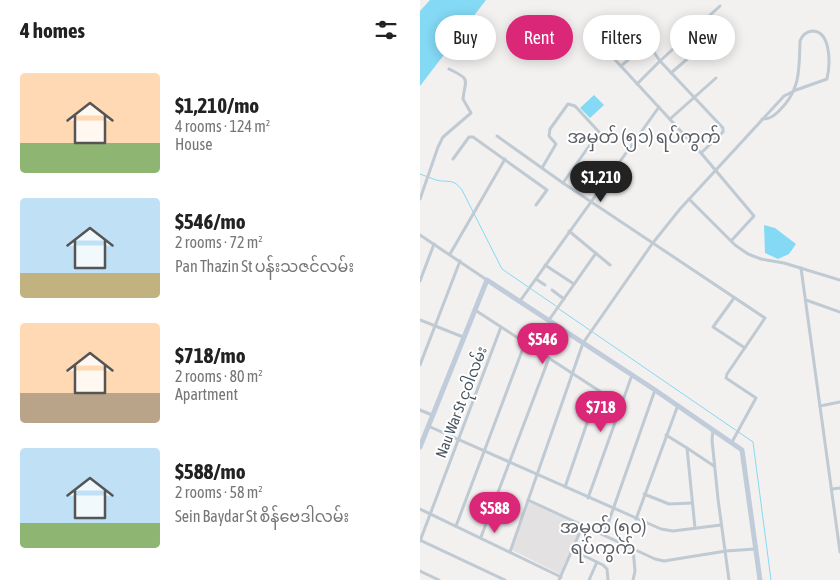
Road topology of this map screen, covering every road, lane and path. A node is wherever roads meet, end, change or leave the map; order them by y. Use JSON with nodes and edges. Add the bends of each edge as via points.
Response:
{"nodes":[{"id":1,"x":720,"y":6,"type":"dead end"},
{"id":2,"x":615,"y":60,"type":"edge"},
{"id":3,"x":687,"y":60,"type":"edge"},
{"id":4,"x":660,"y":61,"type":"junction"},
{"id":5,"x":621,"y":66,"type":"junction"},
{"id":6,"x":449,"y":69,"type":"dead end"},
{"id":7,"x":672,"y":73,"type":"junction"},
{"id":8,"x":716,"y":78,"type":"dead end"},
{"id":9,"x":637,"y":84,"type":"junction"},
{"id":10,"x":796,"y":90,"type":"junction"},
{"id":11,"x":694,"y":98,"type":"junction"},
{"id":12,"x":659,"y":107,"type":"junction"},
{"id":13,"x":670,"y":119,"type":"junction"},
{"id":14,"x":762,"y":119,"type":"junction"},
{"id":15,"x":496,"y":136,"type":"dead end"},
{"id":16,"x":701,"y":153,"type":"junction"},
{"id":17,"x":453,"y":159,"type":"dead end"},
{"id":18,"x":505,"y":159,"type":"junction"},
{"id":19,"x":542,"y":168,"type":"junction"},
{"id":20,"x":716,"y":170,"type":"junction"},
{"id":21,"x":563,"y":183,"type":"junction"},
{"id":22,"x":420,"y":198,"type":"edge"},
{"id":23,"x":689,"y":200,"type":"junction"},
{"id":24,"x":590,"y":202,"type":"junction"},
{"id":25,"x":536,"y":205,"type":"dead end"},
{"id":26,"x":570,"y":231,"type":"junction"},
{"id":27,"x":420,"y":235,"type":"edge"},
{"id":28,"x":731,"y":241,"type":"junction"},
{"id":29,"x":434,"y":244,"type":"junction"},
{"id":30,"x":652,"y":244,"type":"junction"},
{"id":31,"x":596,"y":253,"type":"junction"},
{"id":32,"x":450,"y":254,"type":"junction"},
{"id":33,"x":460,"y":261,"type":"junction"},
{"id":34,"x":545,"y":265,"type":"junction"},
{"id":35,"x":610,"y":265,"type":"dead end"},
{"id":36,"x":801,"y":268,"type":"junction"},
{"id":37,"x":536,"y":279,"type":"junction"},
{"id":38,"x":486,"y":280,"type":"junction"},
{"id":39,"x":840,"y":280,"type":"edge"},
{"id":40,"x":420,"y":281,"type":"edge"},
{"id":41,"x":574,"y":284,"type":"junction"},
{"id":42,"x":545,"y":285,"type":"dead end"},
{"id":43,"x":552,"y":290,"type":"dead end"},
{"id":44,"x":734,"y":298,"type":"junction"},
{"id":45,"x":564,"y":299,"type":"junction"},
{"id":46,"x":806,"y":300,"type":"junction"},
{"id":47,"x":520,"y":301,"type":"junction"},
{"id":48,"x":473,"y":312,"type":"junction"},
{"id":49,"x":840,"y":313,"type":"edge"},
{"id":50,"x":420,"y":320,"type":"edge"},
{"id":51,"x":549,"y":320,"type":"junction"},
{"id":52,"x":435,"y":326,"type":"junction"},
{"id":53,"x":501,"y":327,"type":"junction"},
{"id":54,"x":464,"y":337,"type":"junction"},
{"id":55,"x":525,"y":343,"type":"junction"},
{"id":56,"x":583,"y":343,"type":"junction"},
{"id":57,"x":745,"y":348,"type":"junction"},
{"id":58,"x":549,"y":358,"type":"junction"},
{"id":59,"x":420,"y":365,"type":"edge"},
{"id":60,"x":573,"y":374,"type":"junction"},
{"id":61,"x":632,"y":375,"type":"junction"},
{"id":62,"x":655,"y":390,"type":"junction"},
{"id":63,"x":598,"y":391,"type":"junction"},
{"id":64,"x":840,"y":402,"type":"edge"},
{"id":65,"x":621,"y":405,"type":"junction"},
{"id":66,"x":678,"y":406,"type":"junction"},
{"id":67,"x":820,"y":406,"type":"junction"},
{"id":68,"x":420,"y":410,"type":"edge"},
{"id":69,"x":432,"y":415,"type":"junction"},
{"id":70,"x":428,"y":426,"type":"junction"},
{"id":71,"x":713,"y":429,"type":"junction"},
{"id":72,"x":666,"y":435,"type":"junction"},
{"id":73,"x":459,"y":439,"type":"junction"},
{"id":74,"x":732,"y":442,"type":"junction"},
{"id":75,"x":420,"y":446,"type":"edge"},
{"id":76,"x":687,"y":448,"type":"junction"},
{"id":77,"x":484,"y":449,"type":"junction"},
{"id":78,"x":510,"y":461,"type":"junction"},
{"id":79,"x":715,"y":466,"type":"junction"},
{"id":80,"x":537,"y":474,"type":"junction"},
{"id":81,"x":565,"y":487,"type":"junction"},
{"id":82,"x":840,"y":488,"type":"edge"},
{"id":83,"x":832,"y":489,"type":"junction"},
{"id":84,"x":644,"y":494,"type":"junction"},
{"id":85,"x":588,"y":498,"type":"junction"},
{"id":86,"x":528,"y":500,"type":"junction"},
{"id":87,"x":692,"y":502,"type":"junction"},
{"id":88,"x":420,"y":509,"type":"edge"},
{"id":89,"x":612,"y":509,"type":"junction"},
{"id":90,"x":430,"y":514,"type":"junction"},
{"id":91,"x":636,"y":519,"type":"junction"},
{"id":92,"x":722,"y":524,"type":"junction"},
{"id":93,"x":583,"y":525,"type":"junction"},
{"id":94,"x":456,"y":526,"type":"junction"},
{"id":95,"x":695,"y":528,"type":"junction"},
{"id":96,"x":604,"y":535,"type":"junction"},
{"id":97,"x":481,"y":537,"type":"junction"},
{"id":98,"x":420,"y":540,"type":"edge"},
{"id":99,"x":633,"y":549,"type":"junction"},
{"id":100,"x":756,"y":549,"type":"junction"},
{"id":101,"x":572,"y":550,"type":"junction"},
{"id":102,"x":726,"y":551,"type":"junction"},
{"id":103,"x":510,"y":552,"type":"junction"},
{"id":104,"x":840,"y":552,"type":"edge"},
{"id":105,"x":597,"y":562,"type":"junction"},
{"id":106,"x":420,"y":571,"type":"edge"},
{"id":107,"x":560,"y":578,"type":"edge"},
{"id":108,"x":439,"y":580,"type":"edge"},
{"id":109,"x":505,"y":580,"type":"edge"},
{"id":110,"x":589,"y":580,"type":"edge"},
{"id":111,"x":608,"y":580,"type":"edge"},
{"id":112,"x":633,"y":580,"type":"edge"},
{"id":113,"x":729,"y":580,"type":"edge"},
{"id":114,"x":760,"y":580,"type":"edge"}],
"edges":[{"from":1,"to":4,"type":"street"},
{"from":2,"to":5,"type":"street"},
{"from":3,"to":7,"type":"street"},
{"from":4,"to":5,"type":"street","via":[[651,48],[644,46]]},
{"from":4,"to":7,"type":"street"},
{"from":4,"to":9,"type":"street"},
{"from":5,"to":9,"type":"street"},
{"from":6,"to":22,"type":"street","via":[[466,82],[463,99],[471,113],[444,137]]},
{"from":7,"to":11,"type":"street"},
{"from":8,"to":11,"type":"street"},
{"from":9,"to":12,"type":"street"},
{"from":10,"to":10,"type":"street","via":[[800,41],[809,32],[819,32],[827,46],[827,79]]},
{"from":10,"to":14,"type":"street","via":[[784,96]]},
{"from":10,"to":14,"type":"street","via":[[778,113],[769,120]]},
{"from":11,"to":13,"type":"street"},
{"from":11,"to":16,"type":"street","via":[[724,130]]},
{"from":12,"to":13,"type":"street"},
{"from":12,"to":24,"type":"street"},
{"from":13,"to":16,"type":"street"},
{"from":14,"to":20,"type":"street"},
{"from":15,"to":19,"type":"street"},
{"from":16,"to":20,"type":"street"},
{"from":17,"to":18,"type":"street","via":[[471,136]]},
{"from":18,"to":25,"type":"street","via":[[547,190]]},
{"from":18,"to":32,"type":"street"},
{"from":19,"to":21,"type":"street"},
{"from":19,"to":21,"type":"street","via":[[556,144],[549,136],[550,129],[568,104],[575,106],[599,132]]},
{"from":20,"to":23,"type":"street"},
{"from":20,"to":28,"type":"street","via":[[754,216]]},
{"from":21,"to":24,"type":"street"},
{"from":23,"to":28,"type":"street"},
{"from":23,"to":30,"type":"street"},
{"from":24,"to":26,"type":"street"},
{"from":24,"to":30,"type":"street"},
{"from":26,"to":31,"type":"street"},
{"from":26,"to":34,"type":"street"},
{"from":27,"to":29,"type":"street"},
{"from":28,"to":36,"type":"street","via":[[748,254]]},
{"from":29,"to":32,"type":"street"},
{"from":29,"to":40,"type":"street"},
{"from":30,"to":44,"type":"street"},
{"from":30,"to":56,"type":"street"},
{"from":31,"to":35,"type":"street"},
{"from":31,"to":41,"type":"street"},
{"from":32,"to":33,"type":"street"},
{"from":33,"to":38,"type":"street"},
{"from":33,"to":52,"type":"street"},
{"from":34,"to":37,"type":"street"},
{"from":34,"to":41,"type":"street"},
{"from":36,"to":39,"type":"street"},
{"from":36,"to":46,"type":"street"},
{"from":37,"to":42,"type":"street"},
{"from":37,"to":47,"type":"street"},
{"from":38,"to":47,"type":"main road"},
{"from":38,"to":48,"type":"main road"},
{"from":41,"to":45,"type":"street"},
{"from":43,"to":45,"type":"street"},
{"from":44,"to":57,"type":"street","via":[[765,318]]},
{"from":44,"to":57,"type":"street","via":[[713,327]]},
{"from":45,"to":51,"type":"street"},
{"from":46,"to":49,"type":"street"},
{"from":46,"to":67,"type":"street"},
{"from":47,"to":51,"type":"main road"},
{"from":48,"to":53,"type":"street"},
{"from":48,"to":54,"type":"main road"},
{"from":50,"to":52,"type":"street"},
{"from":51,"to":56,"type":"main road"},
{"from":52,"to":54,"type":"street"},
{"from":52,"to":59,"type":"street"},
{"from":53,"to":55,"type":"street"},
{"from":53,"to":73,"type":"street","name":"Nau War St ငုဝါလမ်း"},
{"from":54,"to":69,"type":"main road"},
{"from":55,"to":58,"type":"street"},
{"from":55,"to":77,"type":"street"},
{"from":56,"to":60,"type":"street"},
{"from":56,"to":61,"type":"main road"},
{"from":57,"to":74,"type":"street","via":[[726,378],[756,398]]},
{"from":58,"to":60,"type":"street"},
{"from":58,"to":78,"type":"street"},
{"from":60,"to":63,"type":"street"},
{"from":60,"to":80,"type":"street"},
{"from":61,"to":62,"type":"main road"},
{"from":61,"to":65,"type":"street"},
{"from":62,"to":66,"type":"main road"},
{"from":62,"to":89,"type":"street"},
{"from":63,"to":65,"type":"street"},
{"from":63,"to":81,"type":"street"},
{"from":64,"to":67,"type":"street"},
{"from":65,"to":85,"type":"street"},
{"from":66,"to":71,"type":"main road"},
{"from":66,"to":72,"type":"street"},
{"from":67,"to":83,"type":"street"},
{"from":68,"to":69,"type":"street"},
{"from":69,"to":70,"type":"main road"},
{"from":70,"to":73,"type":"street"},
{"from":70,"to":75,"type":"main road"},
{"from":71,"to":74,"type":"main road"},
{"from":71,"to":79,"type":"street"},
{"from":72,"to":76,"type":"street"},
{"from":72,"to":84,"type":"street"},
{"from":73,"to":77,"type":"street"},
{"from":73,"to":90,"type":"street","name":"Nau War St ငုဝါလမ်း"},
{"from":74,"to":100,"type":"main road","via":[[743,454]]},
{"from":76,"to":79,"type":"street"},
{"from":76,"to":87,"type":"street"},
{"from":77,"to":78,"type":"street"},
{"from":77,"to":94,"type":"street"},
{"from":78,"to":80,"type":"street"},
{"from":78,"to":97,"type":"street"},
{"from":79,"to":92,"type":"street"},
{"from":80,"to":81,"type":"street"},
{"from":80,"to":86,"type":"street"},
{"from":81,"to":85,"type":"street"},
{"from":82,"to":83,"type":"street"},
{"from":83,"to":104,"type":"street"},
{"from":84,"to":87,"type":"street","via":[[669,504]]},
{"from":84,"to":91,"type":"street"},
{"from":85,"to":89,"type":"street"},
{"from":86,"to":93,"type":"street"},
{"from":86,"to":103,"type":"street"},
{"from":87,"to":95,"type":"street"},
{"from":88,"to":90,"type":"street"},
{"from":89,"to":91,"type":"street"},
{"from":89,"to":96,"type":"street"},
{"from":90,"to":94,"type":"street"},
{"from":90,"to":98,"type":"street","name":"Nau War St ငုဝါလမ်း"},
{"from":91,"to":95,"type":"street","via":[[673,531]]},
{"from":92,"to":95,"type":"street"},
{"from":92,"to":102,"type":"street"},
{"from":93,"to":96,"type":"street"},
{"from":93,"to":101,"type":"street"},
{"from":94,"to":97,"type":"street"},
{"from":96,"to":99,"type":"street"},
{"from":97,"to":103,"type":"street"},
{"from":98,"to":109,"type":"street"},
{"from":99,"to":102,"type":"street","via":[[664,561]]},
{"from":99,"to":112,"type":"street"},
{"from":100,"to":102,"type":"street"},
{"from":100,"to":114,"type":"main road"},
{"from":101,"to":105,"type":"street"},
{"from":101,"to":107,"type":"street"},
{"from":102,"to":113,"type":"street"},
{"from":103,"to":107,"type":"street"},
{"from":105,"to":110,"type":"street"},
{"from":105,"to":111,"type":"street","via":[[607,569]]},
{"from":106,"to":108,"type":"street"}]}
